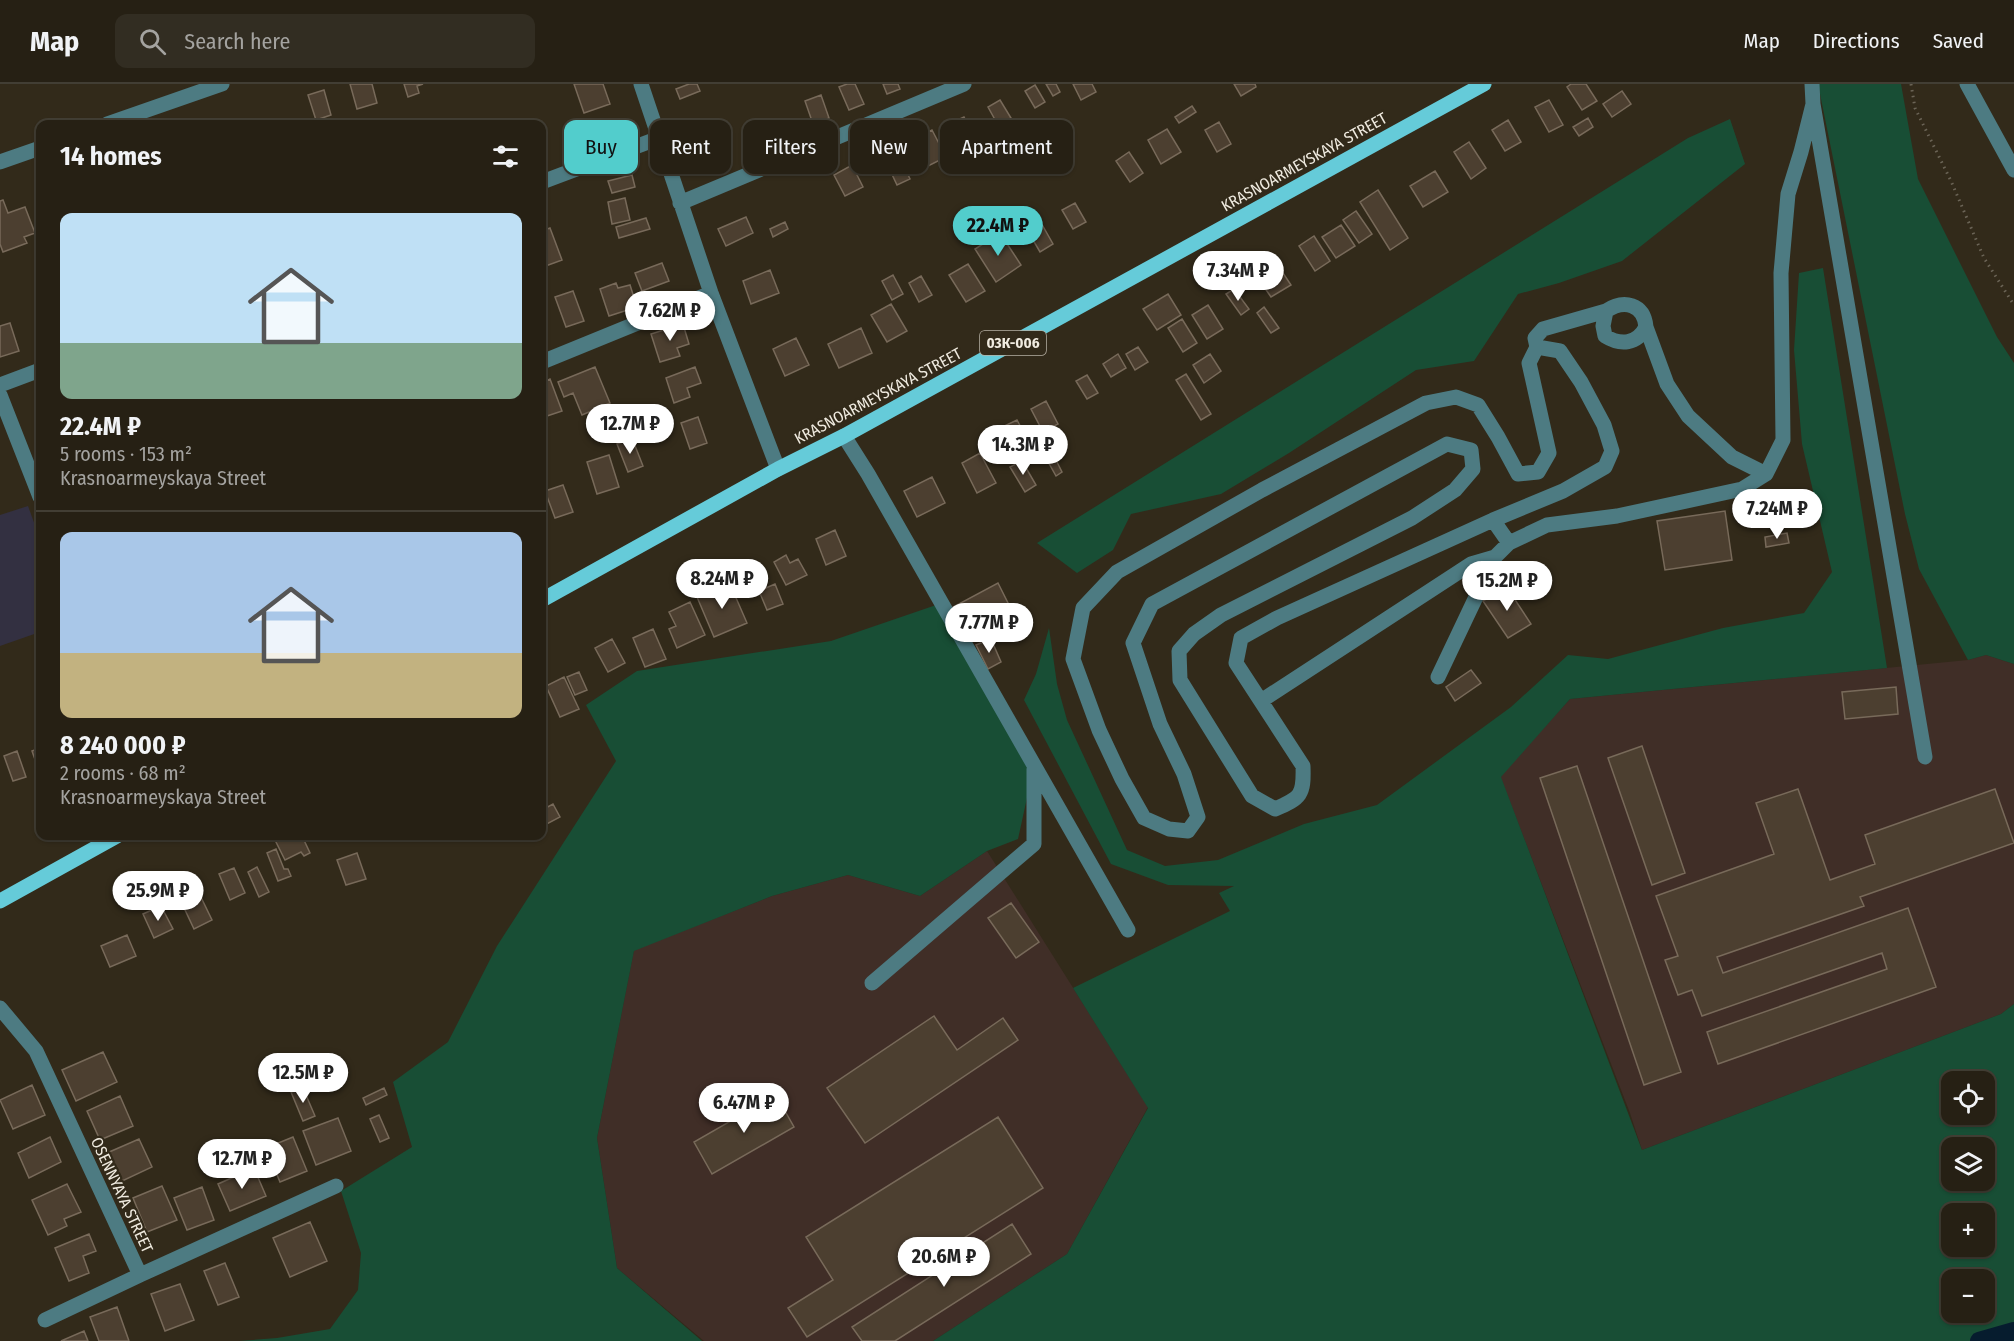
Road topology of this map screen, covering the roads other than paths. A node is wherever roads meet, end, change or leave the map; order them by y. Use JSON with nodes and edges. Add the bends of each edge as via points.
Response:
{"nodes":[{"id":1,"x":222,"y":84,"type":"edge"},
{"id":2,"x":641,"y":84,"type":"edge"},
{"id":3,"x":964,"y":84,"type":"edge"},
{"id":4,"x":1484,"y":84,"type":"edge"},
{"id":5,"x":1812,"y":84,"type":"edge"},
{"id":6,"x":1967,"y":84,"type":"edge"},
{"id":7,"x":1813,"y":104,"type":"junction"},
{"id":8,"x":118,"y":120,"type":"edge"},
{"id":9,"x":653,"y":120,"type":"edge"},
{"id":10,"x":650,"y":141,"type":"edge"},
{"id":11,"x":36,"y":149,"type":"edge"},
{"id":12,"x":0,"y":162,"type":"edge"},
{"id":13,"x":2014,"y":170,"type":"edge"},
{"id":14,"x":671,"y":174,"type":"edge"},
{"id":15,"x":546,"y":180,"type":"edge"},
{"id":16,"x":680,"y":203,"type":"junction"},
{"id":17,"x":711,"y":293,"type":"junction"},
{"id":18,"x":1606,"y":311,"type":"junction"},
{"id":19,"x":1646,"y":327,"type":"junction"},
{"id":20,"x":1537,"y":347,"type":"junction"},
{"id":21,"x":546,"y":360,"type":"edge"},
{"id":22,"x":36,"y":371,"type":"edge"},
{"id":23,"x":0,"y":385,"type":"edge"},
{"id":24,"x":0,"y":394,"type":"edge"},
{"id":25,"x":844,"y":436,"type":"junction"},
{"id":26,"x":778,"y":469,"type":"junction"},
{"id":27,"x":1766,"y":474,"type":"junction"},
{"id":28,"x":36,"y":487,"type":"edge"},
{"id":29,"x":1492,"y":520,"type":"junction"},
{"id":30,"x":1509,"y":543,"type":"junction"},
{"id":31,"x":1495,"y":557,"type":"junction"},
{"id":32,"x":546,"y":598,"type":"edge"},
{"id":33,"x":1438,"y":677,"type":"dead end"},
{"id":34,"x":1261,"y":701,"type":"junction"},
{"id":35,"x":1925,"y":757,"type":"dead end"},
{"id":36,"x":1034,"y":765,"type":"junction"},
{"id":37,"x":110,"y":840,"type":"edge"},
{"id":38,"x":0,"y":901,"type":"edge"},
{"id":39,"x":1128,"y":930,"type":"dead end"},
{"id":40,"x":872,"y":983,"type":"dead end"},
{"id":41,"x":0,"y":1008,"type":"edge"},
{"id":42,"x":336,"y":1186,"type":"dead end"},
{"id":43,"x":140,"y":1275,"type":"junction"},
{"id":44,"x":45,"y":1320,"type":"dead end"}],
"edges":[{"from":1,"to":8,"type":"street"},
{"from":2,"to":9,"type":"street"},
{"from":3,"to":16,"type":"street"},
{"from":4,"to":25,"type":"main road","name":"KRASNOARMEYSKAYA STREET","number":"03К-006"},
{"from":5,"to":7,"type":"street"},
{"from":6,"to":13,"type":"street"},
{"from":7,"to":27,"type":"street","via":[[1788,194],[1781,273],[1783,440]]},
{"from":7,"to":35,"type":"street"},
{"from":10,"to":15,"type":"street"},
{"from":11,"to":12,"type":"street"},
{"from":14,"to":16,"type":"street"},
{"from":16,"to":17,"type":"street"},
{"from":17,"to":21,"type":"street"},
{"from":17,"to":26,"type":"street"},
{"from":18,"to":19,"type":"street","via":[[1614,305],[1629,304],[1645,318]]},
{"from":18,"to":19,"type":"street","via":[[1602,326],[1605,336],[1613,341],[1627,343],[1642,335]]},
{"from":18,"to":20,"type":"street","via":[[1543,329],[1535,338]]},
{"from":19,"to":27,"type":"street","via":[[1667,384],[1688,416],[1732,457]]},
{"from":20,"to":29,"type":"street","via":[[1560,351],[1604,425],[1612,451],[1605,467],[1572,487]]},
{"from":20,"to":34,"type":"street","via":[[1529,363],[1549,453],[1539,472],[1518,474],[1478,405],[1456,397],[1426,403],[1117,572],[1083,608],[1073,659],[1099,730],[1144,818],[1169,829],[1188,831],[1198,817],[1184,774],[1160,724],[1133,643],[1152,604],[1447,444],[1471,450],[1473,469],[1455,490],[1413,518],[1221,615],[1194,634],[1179,651],[1180,680],[1252,796],[1275,809],[1295,801],[1303,786],[1303,766]]},
{"from":22,"to":23,"type":"street"},
{"from":24,"to":28,"type":"street"},
{"from":25,"to":26,"type":"main road","name":"KRASNOARMEYSKAYA STREET","number":"03К-006"},
{"from":25,"to":36,"type":"street"},
{"from":26,"to":32,"type":"main road","name":"KRASNOARMEYSKAYA STREET","number":"03К-006"},
{"from":27,"to":30,"type":"street","via":[[1742,489],[1617,516],[1547,525]]},
{"from":29,"to":30,"type":"street"},
{"from":29,"to":34,"type":"street","via":[[1241,638],[1236,663]]},
{"from":30,"to":31,"type":"street"},
{"from":31,"to":33,"type":"street"},
{"from":31,"to":34,"type":"street","via":[[1471,564]]},
{"from":36,"to":39,"type":"street"},
{"from":36,"to":40,"type":"street","via":[[1034,844]]},
{"from":37,"to":38,"type":"main road"},
{"from":41,"to":43,"type":"street","name":"OSENNYAYA STREET","via":[[36,1051]]},
{"from":42,"to":43,"type":"street","name":"OSENNYAYA STREET"},
{"from":43,"to":44,"type":"street"}]}
